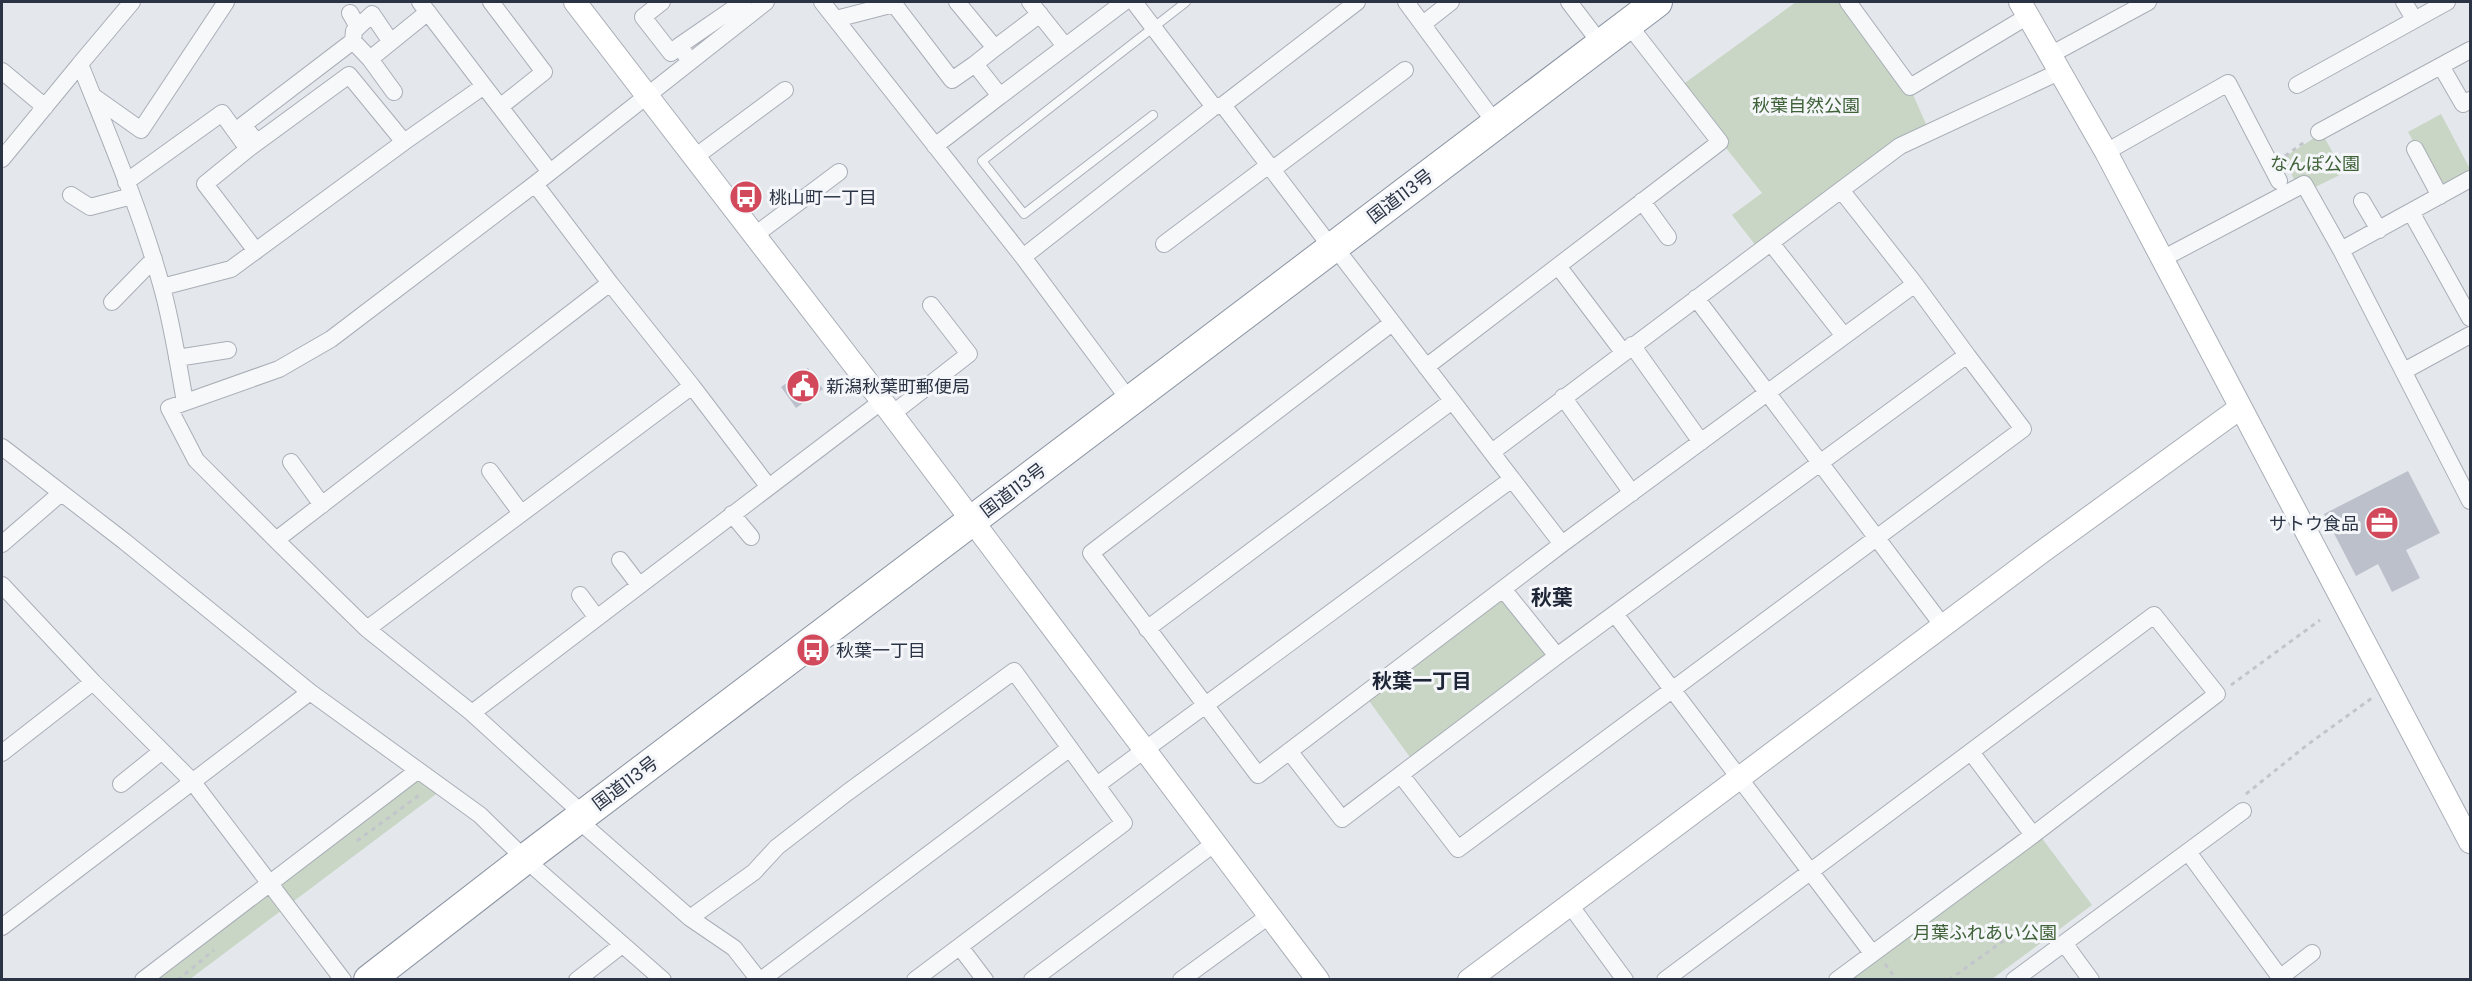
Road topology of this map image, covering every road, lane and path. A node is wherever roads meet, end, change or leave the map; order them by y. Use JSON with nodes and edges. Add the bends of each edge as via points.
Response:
{"nodes":[{"id":1,"x":132,"y":2,"type":"edge"},
{"id":2,"x":226,"y":2,"type":"edge"},
{"id":3,"x":491,"y":2,"type":"edge"},
{"id":4,"x":575,"y":2,"type":"edge"},
{"id":5,"x":662,"y":2,"type":"edge"},
{"id":6,"x":743,"y":2,"type":"edge"},
{"id":7,"x":766,"y":2,"type":"edge"},
{"id":8,"x":822,"y":2,"type":"edge"},
{"id":9,"x":957,"y":2,"type":"edge"},
{"id":10,"x":1124,"y":2,"type":"edge"},
{"id":11,"x":1134,"y":2,"type":"edge"},
{"id":12,"x":1186,"y":2,"type":"edge"},
{"id":13,"x":1357,"y":2,"type":"edge"},
{"id":14,"x":1406,"y":2,"type":"edge"},
{"id":15,"x":1451,"y":2,"type":"edge"},
{"id":16,"x":1569,"y":2,"type":"edge"},
{"id":17,"x":1657,"y":2,"type":"edge"},
{"id":18,"x":1848,"y":2,"type":"edge"},
{"id":19,"x":2148,"y":2,"type":"edge"},
{"id":20,"x":2404,"y":2,"type":"edge"},
{"id":21,"x":2447,"y":2,"type":"edge"},
{"id":22,"x":898,"y":3,"type":"edge"},
{"id":23,"x":424,"y":7,"type":"edge"},
{"id":24,"x":1035,"y":8,"type":"edge"},
{"id":25,"x":2024,"y":9,"type":"edge"},
{"id":26,"x":836,"y":20,"type":"junction"},
{"id":27,"x":2414,"y":20,"type":"junction"},
{"id":28,"x":1423,"y":24,"type":"junction"},
{"id":29,"x":1628,"y":24,"type":"junction"},
{"id":30,"x":354,"y":27,"type":"junction"},
{"id":31,"x":1153,"y":27,"type":"junction"},
{"id":32,"x":391,"y":42,"type":"junction"},
{"id":33,"x":1601,"y":44,"type":"junction"},
{"id":34,"x":679,"y":46,"type":"junction"},
{"id":35,"x":1065,"y":46,"type":"junction"},
{"id":36,"x":995,"y":48,"type":"junction"},
{"id":37,"x":2470,"y":50,"type":"edge"},
{"id":38,"x":370,"y":59,"type":"junction"},
{"id":39,"x":690,"y":62,"type":"junction"},
{"id":40,"x":2056,"y":62,"type":"junction"},
{"id":41,"x":80,"y":64,"type":"junction"},
{"id":42,"x":975,"y":64,"type":"junction"},
{"id":43,"x":2441,"y":66,"type":"junction"},
{"id":44,"x":1406,"y":70,"type":"dead end"},
{"id":45,"x":2,"y":71,"type":"edge"},
{"id":46,"x":2297,"y":85,"type":"dead end"},
{"id":47,"x":484,"y":86,"type":"junction"},
{"id":48,"x":785,"y":90,"type":"dead end"},
{"id":49,"x":394,"y":93,"type":"dead end"},
{"id":50,"x":647,"y":95,"type":"junction"},
{"id":51,"x":93,"y":96,"type":"junction"},
{"id":52,"x":1000,"y":96,"type":"junction"},
{"id":53,"x":2470,"y":100,"type":"edge"},
{"id":54,"x":500,"y":106,"type":"junction"},
{"id":55,"x":1218,"y":106,"type":"junction"},
{"id":56,"x":45,"y":107,"type":"junction"},
{"id":57,"x":1153,"y":115,"type":"dead end"},
{"id":58,"x":1496,"y":124,"type":"junction"},
{"id":59,"x":2319,"y":132,"type":"joint"},
{"id":60,"x":404,"y":142,"type":"junction"},
{"id":61,"x":253,"y":146,"type":"junction"},
{"id":62,"x":935,"y":146,"type":"junction"},
{"id":63,"x":2415,"y":149,"type":"dead end"},
{"id":64,"x":2106,"y":152,"type":"junction"},
{"id":65,"x":695,"y":157,"type":"junction"},
{"id":66,"x":2,"y":159,"type":"edge"},
{"id":67,"x":2271,"y":165,"type":"junction"},
{"id":68,"x":1271,"y":167,"type":"junction"},
{"id":69,"x":839,"y":171,"type":"dead end"},
{"id":70,"x":550,"y":172,"type":"junction"},
{"id":71,"x":2470,"y":180,"type":"edge"},
{"id":72,"x":2279,"y":181,"type":"dead end"},
{"id":73,"x":535,"y":184,"type":"junction"},
{"id":74,"x":129,"y":189,"type":"junction"},
{"id":75,"x":1841,"y":190,"type":"junction"},
{"id":76,"x":71,"y":195,"type":"dead end"},
{"id":77,"x":2440,"y":196,"type":"junction"},
{"id":78,"x":1642,"y":201,"type":"junction"},
{"id":79,"x":2362,"y":201,"type":"dead end"},
{"id":80,"x":2411,"y":213,"type":"junction"},
{"id":81,"x":2379,"y":230,"type":"junction"},
{"id":82,"x":755,"y":235,"type":"junction"},
{"id":83,"x":1668,"y":237,"type":"dead end"},
{"id":84,"x":1771,"y":243,"type":"junction"},
{"id":85,"x":1164,"y":244,"type":"dead end"},
{"id":86,"x":1332,"y":246,"type":"junction"},
{"id":87,"x":2341,"y":250,"type":"junction"},
{"id":88,"x":256,"y":251,"type":"junction"},
{"id":89,"x":1023,"y":257,"type":"junction"},
{"id":90,"x":154,"y":259,"type":"junction"},
{"id":91,"x":2162,"y":259,"type":"junction"},
{"id":92,"x":1558,"y":266,"type":"junction"},
{"id":93,"x":610,"y":283,"type":"junction"},
{"id":94,"x":1915,"y":284,"type":"junction"},
{"id":95,"x":162,"y":287,"type":"junction"},
{"id":96,"x":1696,"y":298,"type":"junction"},
{"id":97,"x":112,"y":302,"type":"dead end"},
{"id":98,"x":931,"y":305,"type":"dead end"},
{"id":99,"x":2470,"y":318,"type":"edge"},
{"id":100,"x":1392,"y":323,"type":"junction"},
{"id":101,"x":2470,"y":334,"type":"edge"},
{"id":102,"x":1844,"y":336,"type":"junction"},
{"id":103,"x":1628,"y":348,"type":"junction"},
{"id":104,"x":228,"y":350,"type":"dead end"},
{"id":105,"x":1967,"y":355,"type":"junction"},
{"id":106,"x":177,"y":358,"type":"junction"},
{"id":107,"x":1426,"y":367,"type":"junction"},
{"id":108,"x":2404,"y":371,"type":"junction"},
{"id":109,"x":692,"y":386,"type":"junction"},
{"id":110,"x":1768,"y":393,"type":"junction"},
{"id":111,"x":1563,"y":397,"type":"junction"},
{"id":112,"x":1130,"y":401,"type":"junction"},
{"id":113,"x":1452,"y":401,"type":"junction"},
{"id":114,"x":185,"y":402,"type":"junction"},
{"id":115,"x":887,"y":408,"type":"junction"},
{"id":116,"x":2240,"y":408,"type":"junction"},
{"id":117,"x":1701,"y":442,"type":"junction"},
{"id":118,"x":2,"y":447,"type":"edge"},
{"id":119,"x":1492,"y":452,"type":"junction"},
{"id":120,"x":291,"y":462,"type":"dead end"},
{"id":121,"x":1820,"y":462,"type":"junction"},
{"id":122,"x":490,"y":471,"type":"dead end"},
{"id":123,"x":1512,"y":479,"type":"junction"},
{"id":124,"x":768,"y":486,"type":"junction"},
{"id":125,"x":61,"y":493,"type":"junction"},
{"id":126,"x":1632,"y":493,"type":"junction"},
{"id":127,"x":2469,"y":495,"type":"edge"},
{"id":128,"x":322,"y":504,"type":"junction"},
{"id":129,"x":521,"y":513,"type":"junction"},
{"id":130,"x":732,"y":514,"type":"junction"},
{"id":131,"x":972,"y":522,"type":"junction"},
{"id":132,"x":751,"y":537,"type":"dead end"},
{"id":133,"x":1878,"y":539,"type":"junction"},
{"id":134,"x":276,"y":540,"type":"junction"},
{"id":135,"x":2,"y":544,"type":"edge"},
{"id":136,"x":1562,"y":544,"type":"junction"},
{"id":137,"x":620,"y":560,"type":"dead end"},
{"id":138,"x":2,"y":585,"type":"edge"},
{"id":139,"x":639,"y":585,"type":"junction"},
{"id":140,"x":1503,"y":589,"type":"junction"},
{"id":141,"x":580,"y":595,"type":"dead end"},
{"id":142,"x":1615,"y":614,"type":"junction"},
{"id":143,"x":597,"y":618,"type":"junction"},
{"id":144,"x":2320,"y":620,"type":"dead end"},
{"id":145,"x":1943,"y":626,"type":"junction"},
{"id":146,"x":367,"y":629,"type":"junction"},
{"id":147,"x":1148,"y":629,"type":"junction"},
{"id":148,"x":1557,"y":656,"type":"junction"},
{"id":149,"x":93,"y":682,"type":"junction"},
{"id":150,"x":1673,"y":691,"type":"junction"},
{"id":151,"x":310,"y":692,"type":"junction"},
{"id":152,"x":2217,"y":694,"type":"junction"},
{"id":153,"x":2372,"y":698,"type":"dead end"},
{"id":154,"x":1205,"y":706,"type":"junction"},
{"id":155,"x":472,"y":713,"type":"junction"},
{"id":156,"x":1070,"y":748,"type":"junction"},
{"id":157,"x":162,"y":751,"type":"junction"},
{"id":158,"x":1145,"y":751,"type":"junction"},
{"id":159,"x":1289,"y":751,"type":"junction"},
{"id":160,"x":1971,"y":752,"type":"junction"},
{"id":161,"x":2,"y":753,"type":"edge"},
{"id":162,"x":417,"y":771,"type":"junction"},
{"id":163,"x":1401,"y":775,"type":"junction"},
{"id":164,"x":1739,"y":778,"type":"junction"},
{"id":165,"x":192,"y":781,"type":"junction"},
{"id":166,"x":121,"y":784,"type":"dead end"},
{"id":167,"x":1097,"y":785,"type":"junction"},
{"id":168,"x":2243,"y":812,"type":"joint"},
{"id":169,"x":580,"y":817,"type":"junction"},
{"id":170,"x":2033,"y":835,"type":"junction"},
{"id":171,"x":2470,"y":840,"type":"edge"},
{"id":172,"x":1215,"y":843,"type":"junction"},
{"id":173,"x":2188,"y":852,"type":"junction"},
{"id":174,"x":525,"y":859,"type":"junction"},
{"id":175,"x":1809,"y":870,"type":"junction"},
{"id":176,"x":270,"y":884,"type":"junction"},
{"id":177,"x":1570,"y":905,"type":"junction"},
{"id":178,"x":1270,"y":915,"type":"junction"},
{"id":179,"x":690,"y":918,"type":"junction"},
{"id":180,"x":2,"y":927,"type":"edge"},
{"id":181,"x":622,"y":945,"type":"junction"},
{"id":182,"x":2061,"y":946,"type":"junction"},
{"id":183,"x":960,"y":947,"type":"junction"},
{"id":184,"x":1872,"y":953,"type":"junction"},
{"id":185,"x":2312,"y":953,"type":"dead end"},
{"id":186,"x":2281,"y":978,"type":"edge"},
{"id":187,"x":143,"y":980,"type":"edge"},
{"id":188,"x":343,"y":980,"type":"edge"},
{"id":189,"x":369,"y":980,"type":"edge"},
{"id":190,"x":577,"y":980,"type":"edge"},
{"id":191,"x":663,"y":980,"type":"edge"},
{"id":192,"x":760,"y":980,"type":"edge"},
{"id":193,"x":915,"y":980,"type":"edge"},
{"id":194,"x":985,"y":980,"type":"edge"},
{"id":195,"x":1032,"y":980,"type":"edge"},
{"id":196,"x":1182,"y":980,"type":"edge"},
{"id":197,"x":1318,"y":980,"type":"edge"},
{"id":198,"x":1469,"y":980,"type":"edge"},
{"id":199,"x":1625,"y":980,"type":"edge"},
{"id":200,"x":1665,"y":980,"type":"edge"},
{"id":201,"x":1837,"y":980,"type":"edge"},
{"id":202,"x":1949,"y":980,"type":"edge"},
{"id":203,"x":2014,"y":980,"type":"edge"},
{"id":204,"x":2091,"y":980,"type":"edge"}],
"edges":[{"from":1,"to":41,"type":"street"},
{"from":2,"to":51,"type":"street","via":[[141,130]]},
{"from":3,"to":54,"type":"street","via":[[544,72]]},
{"from":4,"to":50,"type":"street"},
{"from":5,"to":34,"type":"street","via":[[643,17],[671,53]]},
{"from":6,"to":34,"type":"street"},
{"from":7,"to":39,"type":"street"},
{"from":8,"to":26,"type":"street"},
{"from":9,"to":36,"type":"street"},
{"from":10,"to":35,"type":"street"},
{"from":11,"to":31,"type":"street"},
{"from":12,"to":31,"type":"lane"},
{"from":13,"to":55,"type":"street"},
{"from":14,"to":28,"type":"street"},
{"from":15,"to":28,"type":"street"},
{"from":16,"to":33,"type":"street"},
{"from":17,"to":29,"type":"highway","name":"国道113号"},
{"from":18,"to":25,"type":"street","via":[[1910,87]]},
{"from":19,"to":40,"type":"street"},
{"from":20,"to":27,"type":"street"},
{"from":21,"to":27,"type":"street"},
{"from":22,"to":26,"type":"street"},
{"from":22,"to":42,"type":"street","via":[[952,80]]},
{"from":23,"to":32,"type":"street"},
{"from":23,"to":47,"type":"street"},
{"from":24,"to":35,"type":"street"},
{"from":24,"to":36,"type":"street"},
{"from":25,"to":40,"type":"street"},
{"from":26,"to":62,"type":"street"},
{"from":27,"to":46,"type":"street"},
{"from":28,"to":58,"type":"street"},
{"from":29,"to":33,"type":"highway","name":"国道113号"},
{"from":29,"to":78,"type":"street","via":[[1720,142]]},
{"from":30,"to":32,"type":"street","via":[[372,14]]},
{"from":30,"to":38,"type":"street"},
{"from":30,"to":61,"type":"street","via":[[243,125]]},
{"from":31,"to":55,"type":"street"},
{"from":31,"to":57,"type":"lane","via":[[982,161],[1024,214]]},
{"from":32,"to":38,"type":"street"},
{"from":33,"to":58,"type":"highway","name":"国道113号"},
{"from":34,"to":39,"type":"street"},
{"from":35,"to":52,"type":"street"},
{"from":36,"to":42,"type":"street"},
{"from":37,"to":43,"type":"street"},
{"from":38,"to":49,"type":"street"},
{"from":39,"to":50,"type":"street"},
{"from":40,"to":64,"type":"street"},
{"from":40,"to":75,"type":"street","via":[[1900,146]]},
{"from":41,"to":51,"type":"street"},
{"from":41,"to":56,"type":"street"},
{"from":42,"to":52,"type":"street"},
{"from":43,"to":53,"type":"street","via":[[2463,104]]},
{"from":43,"to":59,"type":"street"},
{"from":44,"to":68,"type":"street"},
{"from":45,"to":56,"type":"street"},
{"from":47,"to":54,"type":"street"},
{"from":47,"to":60,"type":"street"},
{"from":48,"to":65,"type":"street"},
{"from":50,"to":65,"type":"street"},
{"from":50,"to":70,"type":"street"},
{"from":51,"to":74,"type":"street"},
{"from":52,"to":62,"type":"street"},
{"from":54,"to":70,"type":"street"},
{"from":55,"to":68,"type":"street"},
{"from":55,"to":89,"type":"street"},
{"from":56,"to":66,"type":"street"},
{"from":58,"to":86,"type":"highway","name":"国道113号"},
{"from":59,"to":67,"type":"path"},
{"from":60,"to":61,"type":"street","via":[[349,75]]},
{"from":60,"to":88,"type":"street"},
{"from":61,"to":74,"type":"street","via":[[222,113]]},
{"from":61,"to":88,"type":"street","via":[[205,184]]},
{"from":62,"to":89,"type":"street"},
{"from":63,"to":77,"type":"street"},
{"from":64,"to":67,"type":"street","via":[[2228,83]]},
{"from":64,"to":91,"type":"street"},
{"from":65,"to":82,"type":"street"},
{"from":67,"to":72,"type":"street"},
{"from":68,"to":85,"type":"street"},
{"from":68,"to":86,"type":"street"},
{"from":69,"to":82,"type":"street"},
{"from":70,"to":73,"type":"street"},
{"from":71,"to":77,"type":"street"},
{"from":73,"to":93,"type":"street"},
{"from":73,"to":114,"type":"street","via":[[331,339],[279,369]]},
{"from":74,"to":76,"type":"street","via":[[90,207]]},
{"from":74,"to":90,"type":"street"},
{"from":75,"to":84,"type":"street"},
{"from":75,"to":94,"type":"street"},
{"from":77,"to":80,"type":"street"},
{"from":78,"to":83,"type":"street"},
{"from":78,"to":92,"type":"street"},
{"from":79,"to":81,"type":"street"},
{"from":80,"to":81,"type":"street"},
{"from":80,"to":99,"type":"street"},
{"from":81,"to":87,"type":"street"},
{"from":82,"to":115,"type":"street"},
{"from":84,"to":96,"type":"street"},
{"from":84,"to":102,"type":"street"},
{"from":86,"to":100,"type":"street"},
{"from":86,"to":112,"type":"highway","name":"国道113号"},
{"from":87,"to":91,"type":"street","via":[[2304,184]]},
{"from":87,"to":108,"type":"street"},
{"from":88,"to":95,"type":"street","via":[[231,269]]},
{"from":89,"to":112,"type":"street"},
{"from":90,"to":95,"type":"street"},
{"from":90,"to":97,"type":"street"},
{"from":91,"to":116,"type":"street"},
{"from":92,"to":103,"type":"street"},
{"from":92,"to":107,"type":"street"},
{"from":93,"to":109,"type":"street"},
{"from":93,"to":128,"type":"street"},
{"from":94,"to":102,"type":"street"},
{"from":94,"to":105,"type":"street"},
{"from":95,"to":106,"type":"street"},
{"from":96,"to":103,"type":"street"},
{"from":96,"to":110,"type":"street"},
{"from":98,"to":115,"type":"street","via":[[969,354]]},
{"from":100,"to":107,"type":"street"},
{"from":100,"to":147,"type":"street","via":[[1091,554]]},
{"from":101,"to":108,"type":"street"},
{"from":102,"to":110,"type":"street"},
{"from":103,"to":111,"type":"street"},
{"from":103,"to":117,"type":"street"},
{"from":104,"to":106,"type":"street"},
{"from":105,"to":121,"type":"street"},
{"from":105,"to":133,"type":"street","via":[[2023,429]]},
{"from":106,"to":114,"type":"street"},
{"from":107,"to":113,"type":"street"},
{"from":108,"to":127,"type":"street"},
{"from":109,"to":124,"type":"street"},
{"from":109,"to":129,"type":"street"},
{"from":110,"to":117,"type":"street"},
{"from":110,"to":121,"type":"street"},
{"from":111,"to":119,"type":"street"},
{"from":111,"to":126,"type":"street"},
{"from":112,"to":131,"type":"highway","name":"国道113号"},
{"from":113,"to":119,"type":"street"},
{"from":113,"to":147,"type":"street"},
{"from":114,"to":134,"type":"street","via":[[169,408],[196,460]]},
{"from":115,"to":124,"type":"street"},
{"from":115,"to":131,"type":"street"},
{"from":116,"to":145,"type":"street"},
{"from":116,"to":171,"type":"street"},
{"from":117,"to":126,"type":"street"},
{"from":118,"to":125,"type":"street"},
{"from":119,"to":123,"type":"street"},
{"from":120,"to":128,"type":"street"},
{"from":121,"to":133,"type":"street"},
{"from":121,"to":142,"type":"street"},
{"from":122,"to":129,"type":"street"},
{"from":123,"to":136,"type":"street"},
{"from":123,"to":154,"type":"street"},
{"from":124,"to":130,"type":"street"},
{"from":125,"to":135,"type":"street"},
{"from":125,"to":151,"type":"street"},
{"from":126,"to":136,"type":"street"},
{"from":128,"to":134,"type":"street"},
{"from":129,"to":146,"type":"street"},
{"from":130,"to":132,"type":"street"},
{"from":130,"to":139,"type":"street"},
{"from":131,"to":158,"type":"street"},
{"from":131,"to":169,"type":"highway","name":"国道113号"},
{"from":133,"to":145,"type":"street"},
{"from":133,"to":150,"type":"street"},
{"from":134,"to":146,"type":"street"},
{"from":136,"to":140,"type":"street"},
{"from":137,"to":139,"type":"street"},
{"from":138,"to":149,"type":"street"},
{"from":139,"to":143,"type":"street"},
{"from":140,"to":148,"type":"street"},
{"from":140,"to":159,"type":"street"},
{"from":141,"to":143,"type":"street"},
{"from":142,"to":148,"type":"street"},
{"from":142,"to":150,"type":"street"},
{"from":143,"to":155,"type":"street"},
{"from":144,"to":152,"type":"path"},
{"from":145,"to":164,"type":"street"},
{"from":146,"to":155,"type":"street"},
{"from":147,"to":154,"type":"street"},
{"from":148,"to":163,"type":"street"},
{"from":149,"to":157,"type":"street"},
{"from":149,"to":161,"type":"street"},
{"from":150,"to":163,"type":"street","via":[[1458,849]]},
{"from":150,"to":164,"type":"street"},
{"from":151,"to":162,"type":"street"},
{"from":151,"to":165,"type":"street"},
{"from":152,"to":160,"type":"street","via":[[2154,615]]},
{"from":152,"to":170,"type":"street"},
{"from":153,"to":168,"type":"path","via":[[2235,803]]},
{"from":154,"to":158,"type":"street"},
{"from":154,"to":159,"type":"street","via":[[1258,775]]},
{"from":155,"to":169,"type":"street"},
{"from":156,"to":167,"type":"street"},
{"from":156,"to":179,"type":"street","via":[[1014,671],[848,792],[777,847],[754,872]]},
{"from":156,"to":192,"type":"street"},
{"from":157,"to":165,"type":"street"},
{"from":157,"to":166,"type":"street"},
{"from":158,"to":167,"type":"street"},
{"from":158,"to":172,"type":"street"},
{"from":159,"to":163,"type":"street","via":[[1342,819]]},
{"from":160,"to":170,"type":"street"},
{"from":160,"to":175,"type":"street"},
{"from":162,"to":174,"type":"street","via":[[480,815]]},
{"from":162,"to":176,"type":"street"},
{"from":164,"to":175,"type":"street"},
{"from":164,"to":177,"type":"street"},
{"from":165,"to":176,"type":"street"},
{"from":165,"to":180,"type":"street"},
{"from":167,"to":183,"type":"street","via":[[1124,823]]},
{"from":168,"to":173,"type":"street"},
{"from":169,"to":174,"type":"highway","name":"国道113号"},
{"from":169,"to":179,"type":"street"},
{"from":170,"to":184,"type":"street"},
{"from":172,"to":178,"type":"street"},
{"from":172,"to":195,"type":"street"},
{"from":173,"to":182,"type":"street"},
{"from":173,"to":186,"type":"street"},
{"from":174,"to":181,"type":"street"},
{"from":174,"to":189,"type":"highway","name":"国道113号"},
{"from":175,"to":184,"type":"street"},
{"from":175,"to":200,"type":"street"},
{"from":176,"to":187,"type":"street"},
{"from":176,"to":188,"type":"street"},
{"from":177,"to":198,"type":"street"},
{"from":177,"to":199,"type":"street"},
{"from":178,"to":196,"type":"street"},
{"from":178,"to":197,"type":"street"},
{"from":179,"to":192,"type":"street","via":[[734,948]]},
{"from":181,"to":190,"type":"street"},
{"from":181,"to":191,"type":"street"},
{"from":182,"to":202,"type":"path","via":[[2042,928],[2028,923]]},
{"from":182,"to":203,"type":"street"},
{"from":182,"to":204,"type":"street"},
{"from":183,"to":193,"type":"street"},
{"from":183,"to":194,"type":"street"},
{"from":184,"to":201,"type":"street"},
{"from":185,"to":186,"type":"street"}]}
